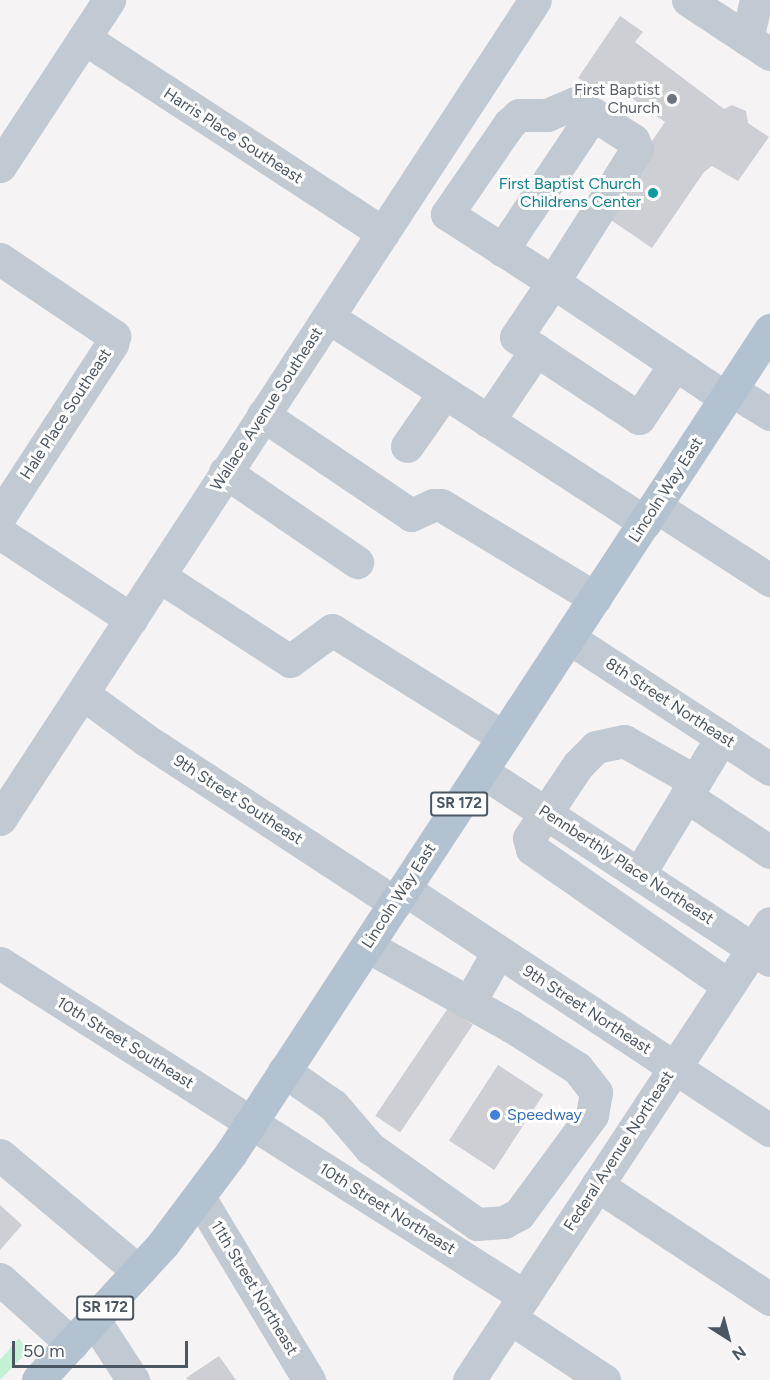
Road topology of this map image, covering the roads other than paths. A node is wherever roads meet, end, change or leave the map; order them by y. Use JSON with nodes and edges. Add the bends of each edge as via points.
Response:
{"nodes":[{"id":1,"x":109,"y":0,"type":"edge"},
{"id":2,"x":535,"y":0,"type":"edge"},
{"id":3,"x":688,"y":0,"type":"edge"},
{"id":4,"x":756,"y":0,"type":"edge"},
{"id":5,"x":84,"y":38,"type":"junction"},
{"id":6,"x":759,"y":46,"type":"edge"},
{"id":7,"x":593,"y":114,"type":"junction"},
{"id":8,"x":0,"y":166,"type":"edge"},
{"id":9,"x":410,"y":192,"type":"junction"},
{"id":10,"x":447,"y":214,"type":"junction"},
{"id":11,"x":383,"y":233,"type":"junction"},
{"id":12,"x":502,"y":249,"type":"junction"},
{"id":13,"x":0,"y":259,"type":"edge"},
{"id":14,"x":553,"y":282,"type":"junction"},
{"id":15,"x":328,"y":317,"type":"junction"},
{"id":16,"x":770,"y":330,"type":"edge"},
{"id":17,"x":536,"y":350,"type":"junction"},
{"id":18,"x":675,"y":364,"type":"junction"},
{"id":19,"x":444,"y":393,"type":"junction"},
{"id":20,"x":729,"y":394,"type":"junction"},
{"id":21,"x":770,"y":414,"type":"edge"},
{"id":22,"x":263,"y":415,"type":"junction"},
{"id":23,"x":488,"y":421,"type":"junction"},
{"id":24,"x":407,"y":446,"type":"dead end"},
{"id":25,"x":225,"y":472,"type":"junction"},
{"id":26,"x":650,"y":514,"type":"junction"},
{"id":27,"x":0,"y":516,"type":"edge"},
{"id":28,"x":0,"y":534,"type":"edge"},
{"id":29,"x":357,"y":562,"type":"dead end"},
{"id":30,"x":159,"y":576,"type":"junction"},
{"id":31,"x":770,"y":579,"type":"edge"},
{"id":32,"x":595,"y":598,"type":"junction"},
{"id":33,"x":131,"y":619,"type":"junction"},
{"id":34,"x":568,"y":638,"type":"junction"},
{"id":35,"x":83,"y":694,"type":"junction"},
{"id":36,"x":722,"y":737,"type":"junction"},
{"id":37,"x":503,"y":738,"type":"junction"},
{"id":38,"x":770,"y":769,"type":"edge"},
{"id":39,"x":482,"y":771,"type":"junction"},
{"id":40,"x":691,"y":788,"type":"junction"},
{"id":41,"x":548,"y":814,"type":"junction"},
{"id":42,"x":0,"y":819,"type":"edge"},
{"id":43,"x":770,"y":852,"type":"edge"},
{"id":44,"x":639,"y":874,"type":"junction"},
{"id":45,"x":400,"y":896,"type":"junction"},
{"id":46,"x":764,"y":944,"type":"edge"},
{"id":47,"x":367,"y":946,"type":"junction"},
{"id":48,"x":498,"y":952,"type":"junction"},
{"id":49,"x":0,"y":963,"type":"edge"},
{"id":50,"x":729,"y":985,"type":"junction"},
{"id":51,"x":469,"y":1003,"type":"junction"},
{"id":52,"x":675,"y":1066,"type":"junction"},
{"id":53,"x":284,"y":1071,"type":"junction"},
{"id":54,"x":250,"y":1122,"type":"junction"},
{"id":55,"x":770,"y":1130,"type":"edge"},
{"id":56,"x":370,"y":1148,"type":"junction"},
{"id":57,"x":0,"y":1155,"type":"edge"},
{"id":58,"x":563,"y":1155,"type":"junction"},
{"id":59,"x":598,"y":1183,"type":"junction"},
{"id":60,"x":350,"y":1186,"type":"junction"},
{"id":61,"x":199,"y":1197,"type":"junction"},
{"id":62,"x":138,"y":1271,"type":"junction"},
{"id":63,"x":0,"y":1279,"type":"edge"},
{"id":64,"x":770,"y":1299,"type":"edge"},
{"id":65,"x":517,"y":1307,"type":"junction"},
{"id":66,"x":94,"y":1320,"type":"junction"},
{"id":67,"x":72,"y":1344,"type":"junction"},
{"id":68,"x":38,"y":1380,"type":"edge"},
{"id":69,"x":133,"y":1380,"type":"edge"},
{"id":70,"x":309,"y":1380,"type":"edge"},
{"id":71,"x":469,"y":1380,"type":"edge"},
{"id":72,"x":604,"y":1380,"type":"edge"}],
"edges":[{"from":1,"to":5,"type":"street"},
{"from":2,"to":9,"type":"street","name":"Wallace Avenue Southeast"},
{"from":3,"to":6,"type":"street"},
{"from":4,"to":6,"type":"street"},
{"from":5,"to":8,"type":"street"},
{"from":5,"to":11,"type":"street","name":"Harris Place Southeast"},
{"from":7,"to":10,"type":"street","via":[[575,103],[546,115],[519,115]]},
{"from":7,"to":12,"type":"street"},
{"from":7,"to":14,"type":"street","via":[[633,140],[637,149]]},
{"from":9,"to":10,"type":"street"},
{"from":9,"to":11,"type":"street","name":"Wallace Avenue Southeast"},
{"from":10,"to":12,"type":"street"},
{"from":11,"to":15,"type":"street","name":"Wallace Avenue Southeast"},
{"from":12,"to":14,"type":"street"},
{"from":13,"to":27,"type":"street","name":"Hale Place Southeast","via":[[114,336]]},
{"from":14,"to":17,"type":"street","via":[[516,337]]},
{"from":14,"to":18,"type":"street"},
{"from":15,"to":19,"type":"street"},
{"from":15,"to":22,"type":"street","name":"Wallace Avenue Southeast"},
{"from":16,"to":20,"type":"main road","name":"Lincoln Way East","number":"SR 172"},
{"from":17,"to":18,"type":"street","via":[[639,418]]},
{"from":17,"to":23,"type":"street"},
{"from":18,"to":20,"type":"street"},
{"from":19,"to":23,"type":"street"},
{"from":19,"to":24,"type":"street"},
{"from":20,"to":21,"type":"street"},
{"from":20,"to":26,"type":"main road","name":"Lincoln Way East","number":"SR 172"},
{"from":22,"to":25,"type":"street","name":"Wallace Avenue Southeast"},
{"from":22,"to":32,"type":"street","via":[[411,515],[441,505]]},
{"from":23,"to":26,"type":"street"},
{"from":25,"to":29,"type":"street"},
{"from":25,"to":30,"type":"street","name":"Wallace Avenue Southeast"},
{"from":26,"to":31,"type":"street"},
{"from":26,"to":32,"type":"main road","name":"Lincoln Way East","number":"SR 172"},
{"from":28,"to":33,"type":"street"},
{"from":30,"to":33,"type":"street","name":"Wallace Avenue Southeast"},
{"from":30,"to":37,"type":"street","via":[[290,661],[332,630]]},
{"from":32,"to":34,"type":"main road","name":"Lincoln Way East","number":"SR 172"},
{"from":33,"to":35,"type":"street","name":"Wallace Avenue Southeast"},
{"from":34,"to":36,"type":"street","name":"8th Street Northeast"},
{"from":34,"to":37,"type":"main road","name":"Lincoln Way East","number":"SR 172"},
{"from":35,"to":42,"type":"street","name":"Wallace Avenue Southeast"},
{"from":35,"to":45,"type":"street","name":"9th Street Southeast","via":[[146,740]]},
{"from":36,"to":38,"type":"street","name":"8th Street Northeast"},
{"from":36,"to":40,"type":"street"},
{"from":37,"to":39,"type":"main road","name":"Lincoln Way East","number":"SR 172"},
{"from":39,"to":41,"type":"street","name":"Pennberthly Place Northeast"},
{"from":39,"to":45,"type":"main road","name":"Lincoln Way East","number":"SR 172"},
{"from":40,"to":41,"type":"street","via":[[624,741],[596,747],[578,765]]},
{"from":40,"to":43,"type":"street"},
{"from":40,"to":44,"type":"street"},
{"from":41,"to":44,"type":"street","name":"Pennberthly Place Northeast"},
{"from":41,"to":50,"type":"street","via":[[529,838],[532,849]]},
{"from":44,"to":46,"type":"street","name":"Pennberthly Place Northeast"},
{"from":45,"to":47,"type":"main road","name":"Lincoln Way East","number":"SR 172"},
{"from":45,"to":48,"type":"street","name":"9th Street Northeast"},
{"from":46,"to":50,"type":"street","name":"Federal Avenue Northeast"},
{"from":47,"to":51,"type":"street"},
{"from":47,"to":53,"type":"main road","name":"Lincoln Way East","number":"SR 172"},
{"from":48,"to":51,"type":"street"},
{"from":48,"to":52,"type":"street","name":"9th Street Northeast"},
{"from":49,"to":54,"type":"street","name":"10th Street Southeast"},
{"from":50,"to":52,"type":"street","name":"Federal Avenue Northeast"},
{"from":51,"to":58,"type":"street","via":[[577,1068],[596,1092],[592,1115]]},
{"from":52,"to":55,"type":"street","name":"9th Street Northeast"},
{"from":52,"to":59,"type":"street","name":"Federal Avenue Northeast"},
{"from":53,"to":54,"type":"main road","name":"Lincoln Way East","number":"SR 172"},
{"from":53,"to":56,"type":"street","via":[[333,1104]]},
{"from":54,"to":60,"type":"street","name":"10th Street Northeast"},
{"from":54,"to":61,"type":"main road","name":"Lincoln Way East","number":"SR 172"},
{"from":56,"to":58,"type":"street","via":[[477,1224],[504,1222],[519,1214]]},
{"from":56,"to":60,"type":"street"},
{"from":57,"to":62,"type":"street"},
{"from":58,"to":59,"type":"street"},
{"from":59,"to":64,"type":"street"},
{"from":59,"to":65,"type":"street","name":"Federal Avenue Northeast"},
{"from":60,"to":65,"type":"street","name":"10th Street Northeast"},
{"from":61,"to":62,"type":"main road","name":"Lincoln Way East","number":"SR 172"},
{"from":61,"to":70,"type":"street","name":"11th Street Northeast"},
{"from":62,"to":66,"type":"main road","name":"Lincoln Way East","number":"SR 172"},
{"from":63,"to":67,"type":"street"},
{"from":65,"to":71,"type":"street","name":"Federal Avenue Northeast"},
{"from":65,"to":72,"type":"street","name":"10th Street Northeast"},
{"from":66,"to":67,"type":"main road","name":"Lincoln Way East","number":"SR 172"},
{"from":66,"to":69,"type":"street"},
{"from":67,"to":68,"type":"main road","name":"Lincoln Way East","number":"SR 172"}]}
